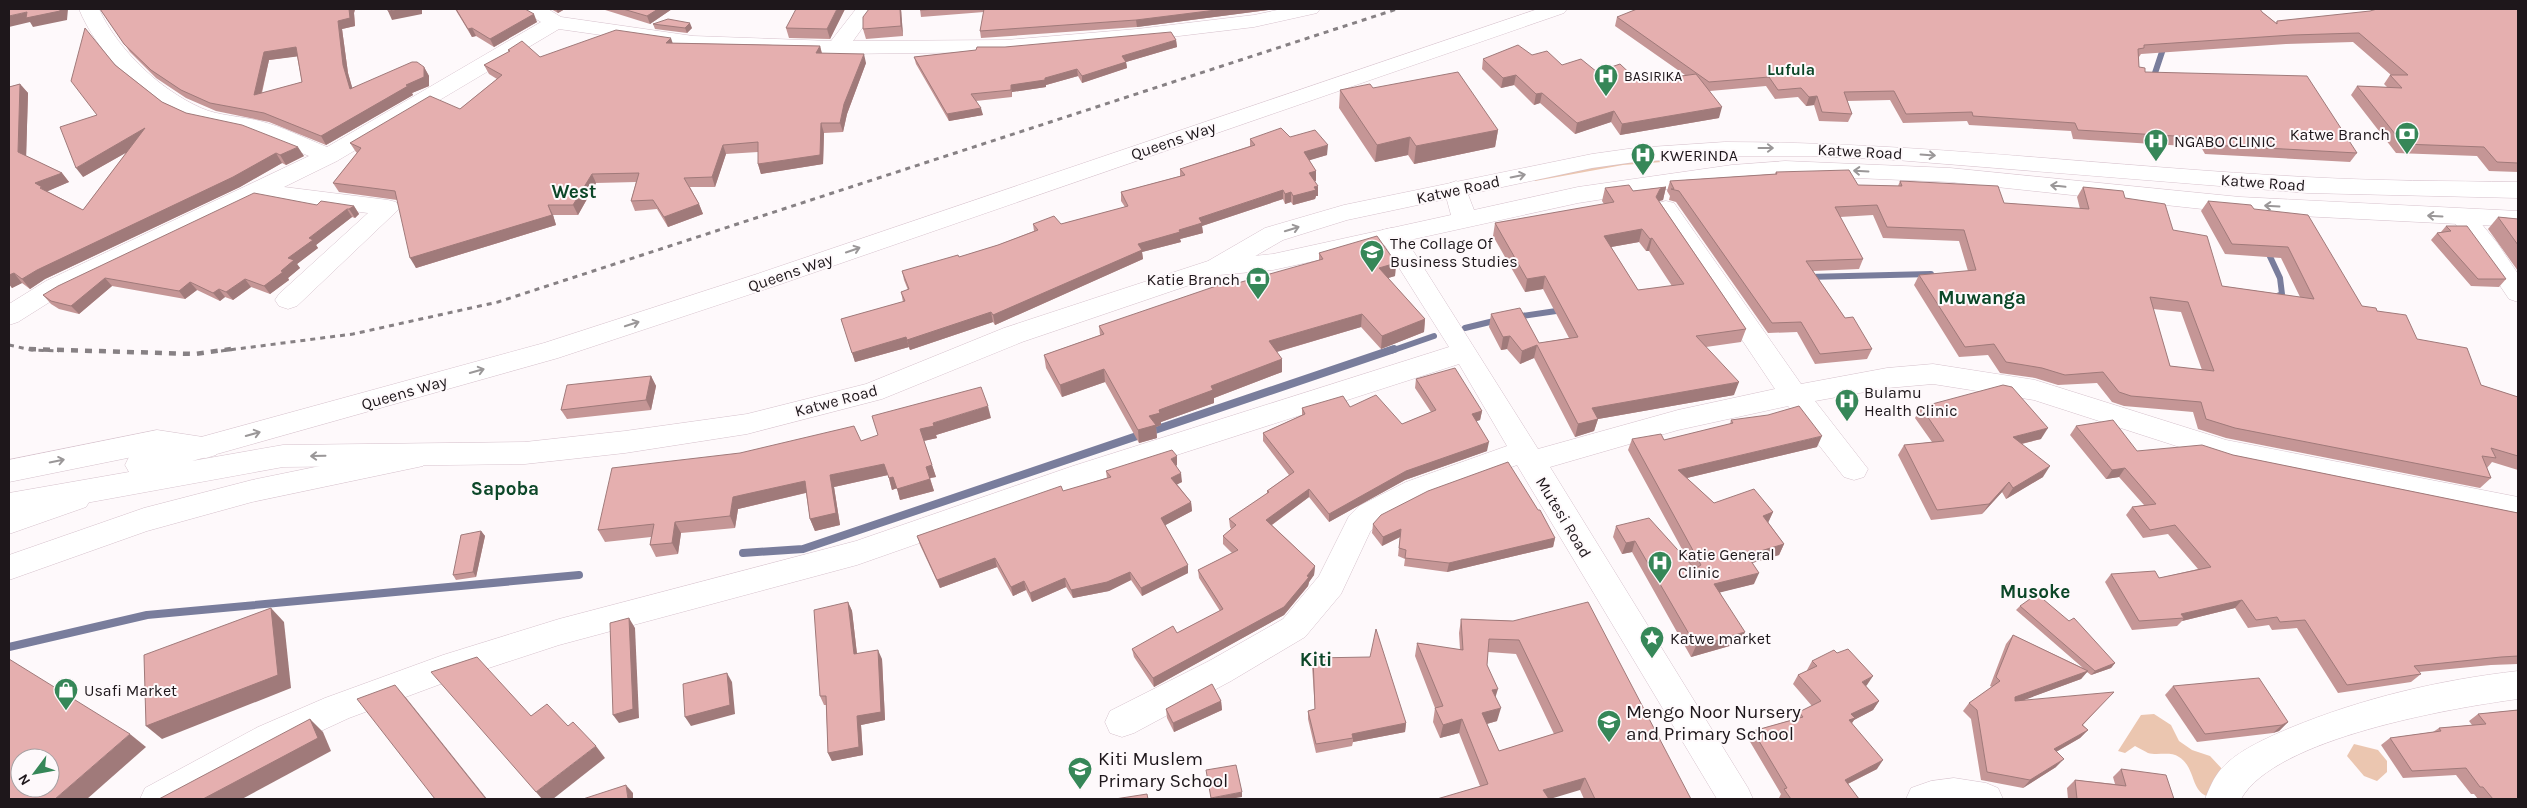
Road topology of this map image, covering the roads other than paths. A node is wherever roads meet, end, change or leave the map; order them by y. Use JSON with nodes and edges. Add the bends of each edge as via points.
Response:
{"nodes":[{"id":1,"x":89,"y":9,"type":"edge"},
{"id":2,"x":533,"y":9,"type":"edge"},
{"id":3,"x":866,"y":9,"type":"edge"},
{"id":4,"x":1310,"y":9,"type":"edge"},
{"id":5,"x":1558,"y":9,"type":"edge"},
{"id":6,"x":1254,"y":20,"type":"edge"},
{"id":7,"x":556,"y":22,"type":"junction"},
{"id":8,"x":837,"y":48,"type":"junction"},
{"id":9,"x":329,"y":156,"type":"junction"},
{"id":10,"x":2190,"y":177,"type":"junction"},
{"id":11,"x":1456,"y":188,"type":"junction"},
{"id":12,"x":2518,"y":190,"type":"edge"},
{"id":13,"x":257,"y":191,"type":"junction"},
{"id":14,"x":2202,"y":201,"type":"junction"},
{"id":15,"x":1666,"y":209,"type":"edge"},
{"id":16,"x":2462,"y":217,"type":"junction"},
{"id":17,"x":1464,"y":218,"type":"junction"},
{"id":18,"x":2518,"y":219,"type":"edge"},
{"id":19,"x":1392,"y":236,"type":"junction"},
{"id":20,"x":1258,"y":243,"type":"junction"},
{"id":21,"x":1273,"y":262,"type":"junction"},
{"id":22,"x":1217,"y":267,"type":"junction"},
{"id":23,"x":2518,"y":293,"type":"edge"},
{"id":24,"x":288,"y":300,"type":"dead end"},
{"id":25,"x":9,"y":316,"type":"edge"},
{"id":26,"x":1465,"y":352,"type":"junction"},
{"id":27,"x":1794,"y":395,"type":"junction"},
{"id":28,"x":206,"y":447,"type":"junction"},
{"id":29,"x":436,"y":454,"type":"junction"},
{"id":30,"x":1527,"y":457,"type":"junction"},
{"id":31,"x":1854,"y":469,"type":"dead end"},
{"id":32,"x":9,"y":471,"type":"edge"},
{"id":33,"x":113,"y":486,"type":"junction"},
{"id":34,"x":9,"y":500,"type":"edge"},
{"id":35,"x":9,"y":505,"type":"edge"},
{"id":36,"x":2518,"y":509,"type":"edge"},
{"id":37,"x":9,"y":522,"type":"edge"},
{"id":38,"x":9,"y":568,"type":"edge"},
{"id":39,"x":2518,"y":684,"type":"edge"},
{"id":40,"x":1122,"y":722,"type":"dead end"},
{"id":41,"x":157,"y":799,"type":"edge"},
{"id":42,"x":1736,"y":799,"type":"edge"},
{"id":43,"x":1923,"y":799,"type":"edge"},
{"id":44,"x":1986,"y":799,"type":"edge"},
{"id":45,"x":2222,"y":799,"type":"edge"}],
"edges":[{"from":1,"to":9,"type":"main road","via":[[105,40],[124,60],[177,103],[194,113],[263,130]]},
{"from":2,"to":7,"type":"main road"},
{"from":3,"to":8,"type":"main road"},
{"from":4,"to":6,"type":"main road"},
{"from":28,"to":5,"type":"main road","name":"Queens Way","one_way":true,"via":[[549,350],[766,280]]},
{"from":6,"to":8,"type":"main road","via":[[1137,35],[1006,46]]},
{"from":7,"to":8,"type":"main road","via":[[693,42]]},
{"from":7,"to":9,"type":"main road"},
{"from":9,"to":13,"type":"main road"},
{"from":11,"to":10,"type":"main road","name":"Katwe Road","one_way":true,"via":[[1626,156],[1744,148],[1988,158]]},
{"from":10,"to":12,"type":"main road","name":"Katwe Road","via":[[2307,185]]},
{"from":10,"to":14,"type":"main road"},
{"from":11,"to":17,"type":"main road"},
{"from":20,"to":11,"type":"main road","name":"Katwe Road","one_way":true,"via":[[1274,234],[1340,214]]},
{"from":13,"to":24,"type":"main road","via":[[388,208]]},
{"from":13,"to":25,"type":"main road","via":[[55,286]]},
{"from":16,"to":14,"type":"main road","name":"Katwe Road","one_way":true},
{"from":14,"to":17,"type":"main road","name":"Katwe Road","one_way":true,"via":[[1950,175],[1785,168],[1732,172],[1597,192]]},
{"from":15,"to":27,"type":"main road"},
{"from":16,"to":18,"type":"main road","name":"Katwe Road"},
{"from":16,"to":23,"type":"main road"},
{"from":17,"to":19,"type":"main road","name":"Katwe Road"},
{"from":19,"to":21,"type":"main road","name":"Katwe Road"},
{"from":19,"to":26,"type":"main road","name":"Mutesi Road"},
{"from":20,"to":21,"type":"main road"},
{"from":20,"to":22,"type":"main road","name":"Katwe Road"},
{"from":21,"to":22,"type":"main road","name":"Katwe Road"},
{"from":22,"to":29,"type":"main road","name":"Katwe Road","via":[[1013,335],[872,392],[747,424],[534,452]]},
{"from":26,"to":30,"type":"main road","name":"Mutesi Road"},
{"from":26,"to":41,"type":"main road","via":[[1083,474],[857,553],[559,632],[444,669],[337,708],[270,738]]},
{"from":27,"to":30,"type":"main road"},
{"from":27,"to":31,"type":"main road"},
{"from":27,"to":36,"type":"main road","via":[[1887,378],[1933,374],[1985,381],[2035,390],[2226,451]]},
{"from":32,"to":28,"type":"main road","name":"Queens Way","one_way":true,"via":[[157,441]]},
{"from":28,"to":34,"type":"main road"},
{"from":29,"to":33,"type":"main road","one_way":true,"via":[[283,456]]},
{"from":29,"to":38,"type":"main road","via":[[252,491],[153,518]]},
{"from":30,"to":40,"type":"main road","via":[[1416,490],[1369,514],[1359,524],[1330,585],[1294,628]]},
{"from":30,"to":42,"type":"main road","name":"Mutesi Road"},
{"from":33,"to":35,"type":"main road"},
{"from":33,"to":37,"type":"main road"},
{"from":39,"to":45,"type":"main road","via":[[2446,695],[2363,716],[2282,746],[2249,765],[2228,786]]},
{"from":43,"to":44,"type":"main road","via":[[1941,794]]}]}
